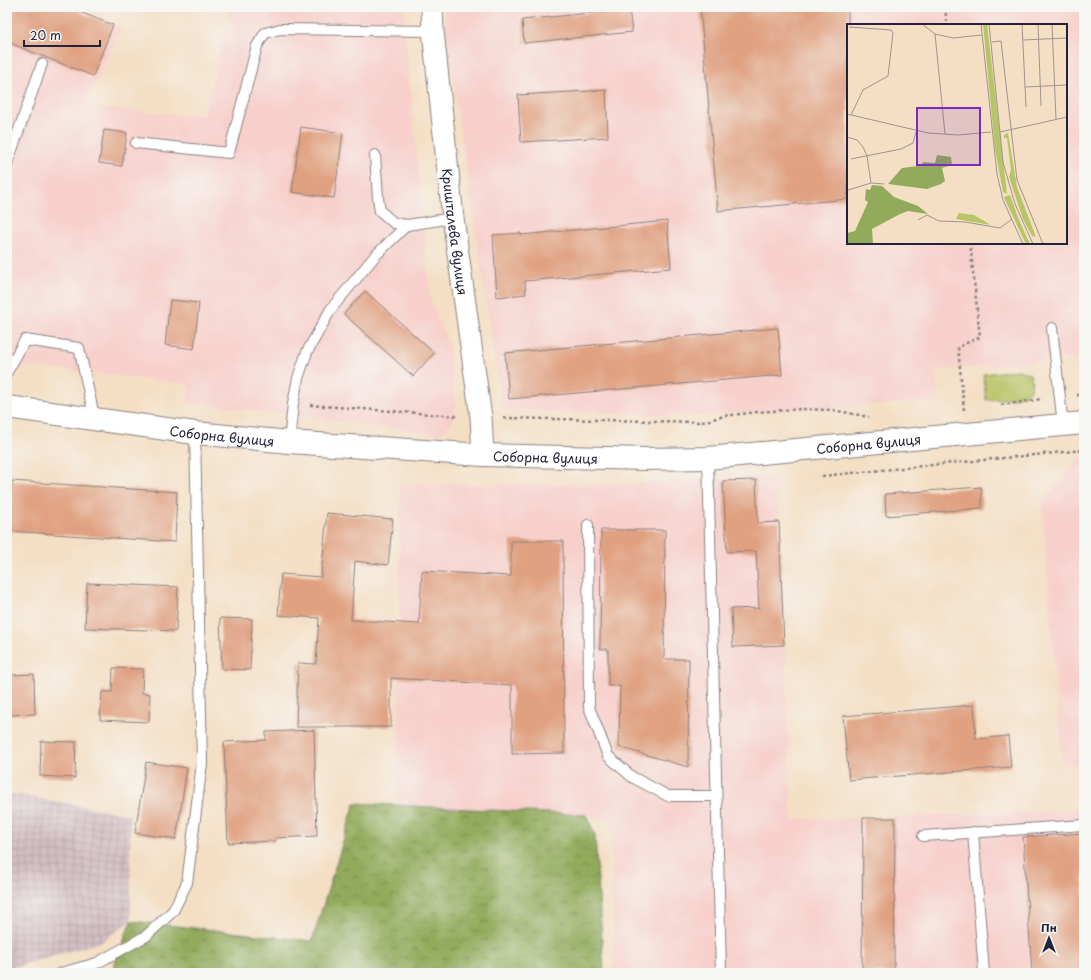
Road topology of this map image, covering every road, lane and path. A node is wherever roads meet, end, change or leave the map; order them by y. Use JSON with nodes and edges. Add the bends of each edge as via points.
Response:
{"nodes":[{"id":1,"x":432,"y":7,"type":"edge"},
{"id":2,"x":945,"y":7,"type":"edge"},
{"id":3,"x":947,"y":24,"type":"edge"},
{"id":4,"x":433,"y":31,"type":"junction"},
{"id":5,"x":42,"y":64,"type":"dead end"},
{"id":6,"x":136,"y":142,"type":"dead end"},
{"id":7,"x":375,"y":155,"type":"dead end"},
{"id":8,"x":7,"y":164,"type":"edge"},
{"id":9,"x":453,"y":218,"type":"junction"},
{"id":10,"x":407,"y":225,"type":"junction"},
{"id":11,"x":970,"y":244,"type":"edge"},
{"id":12,"x":1052,"y":328,"type":"dead end"},
{"id":13,"x":7,"y":372,"type":"edge"},
{"id":14,"x":1084,"y":395,"type":"edge"},
{"id":15,"x":1059,"y":397,"type":"junction"},
{"id":16,"x":293,"y":404,"type":"junction"},
{"id":17,"x":996,"y":405,"type":"dead end"},
{"id":18,"x":7,"y":407,"type":"edge"},
{"id":19,"x":957,"y":410,"type":"dead end"},
{"id":20,"x":481,"y":417,"type":"junction"},
{"id":21,"x":874,"y":417,"type":"dead end"},
{"id":22,"x":95,"y":420,"type":"junction"},
{"id":23,"x":1084,"y":423,"type":"edge"},
{"id":24,"x":1063,"y":425,"type":"junction"},
{"id":25,"x":195,"y":433,"type":"junction"},
{"id":26,"x":289,"y":442,"type":"junction"},
{"id":27,"x":1084,"y":450,"type":"edge"},
{"id":28,"x":483,"y":456,"type":"junction"},
{"id":29,"x":708,"y":458,"type":"junction"},
{"id":30,"x":822,"y":476,"type":"dead end"},
{"id":31,"x":588,"y":525,"type":"dead end"},
{"id":32,"x":716,"y":796,"type":"junction"},
{"id":33,"x":1084,"y":825,"type":"edge"},
{"id":34,"x":973,"y":832,"type":"junction"},
{"id":35,"x":923,"y":836,"type":"dead end"},
{"id":36,"x":96,"y":968,"type":"edge"},
{"id":37,"x":721,"y":972,"type":"dead end"},
{"id":38,"x":61,"y":973,"type":"edge"},
{"id":39,"x":984,"y":973,"type":"edge"}],
"edges":[{"from":1,"to":4,"type":"street","name":"Кришталева вулиця"},
{"from":2,"to":3,"type":"path"},
{"from":4,"to":6,"type":"lane","via":[[280,29],[265,33],[257,46],[229,153]]},
{"from":4,"to":9,"type":"street","name":"Кришталева вулиця"},
{"from":5,"to":8,"type":"lane"},
{"from":7,"to":10,"type":"lane","via":[[380,211],[394,223]]},
{"from":9,"to":10,"type":"lane"},
{"from":9,"to":20,"type":"street","name":"Кришталева вулиця"},
{"from":10,"to":16,"type":"lane","via":[[375,256],[331,309],[308,352],[298,378]]},
{"from":11,"to":19,"type":"path","via":[[980,337],[958,347],[964,410]]},
{"from":12,"to":15,"type":"lane"},
{"from":13,"to":22,"type":"lane","via":[[26,340],[79,348]]},
{"from":14,"to":15,"type":"path"},
{"from":15,"to":17,"type":"path"},
{"from":15,"to":24,"type":"lane"},
{"from":16,"to":20,"type":"path"},
{"from":16,"to":26,"type":"lane"},
{"from":18,"to":22,"type":"main road","name":"Соборна вулиця"},
{"from":20,"to":21,"type":"path","via":[[702,422],[724,416],[800,409],[833,410]]},
{"from":20,"to":28,"type":"street","name":"Кришталева вулиця"},
{"from":22,"to":25,"type":"main road","name":"Соборна вулиця"},
{"from":23,"to":24,"type":"main road","name":"Соборна вулиця"},
{"from":24,"to":29,"type":"main road","name":"Соборна вулиця"},
{"from":25,"to":26,"type":"main road","name":"Соборна вулиця"},
{"from":25,"to":36,"type":"lane","via":[[202,763],[187,883],[173,911],[146,936]]},
{"from":26,"to":28,"type":"main road","name":"Соборна вулиця"},
{"from":27,"to":30,"type":"path"},
{"from":28,"to":29,"type":"main road","name":"Соборна вулиця"},
{"from":29,"to":32,"type":"lane"},
{"from":31,"to":32,"type":"lane","via":[[589,707],[608,756],[632,777],[668,796]]},
{"from":32,"to":37,"type":"lane"},
{"from":33,"to":34,"type":"lane"},
{"from":34,"to":35,"type":"lane"},
{"from":34,"to":39,"type":"lane"},
{"from":36,"to":38,"type":"lane"}]}
